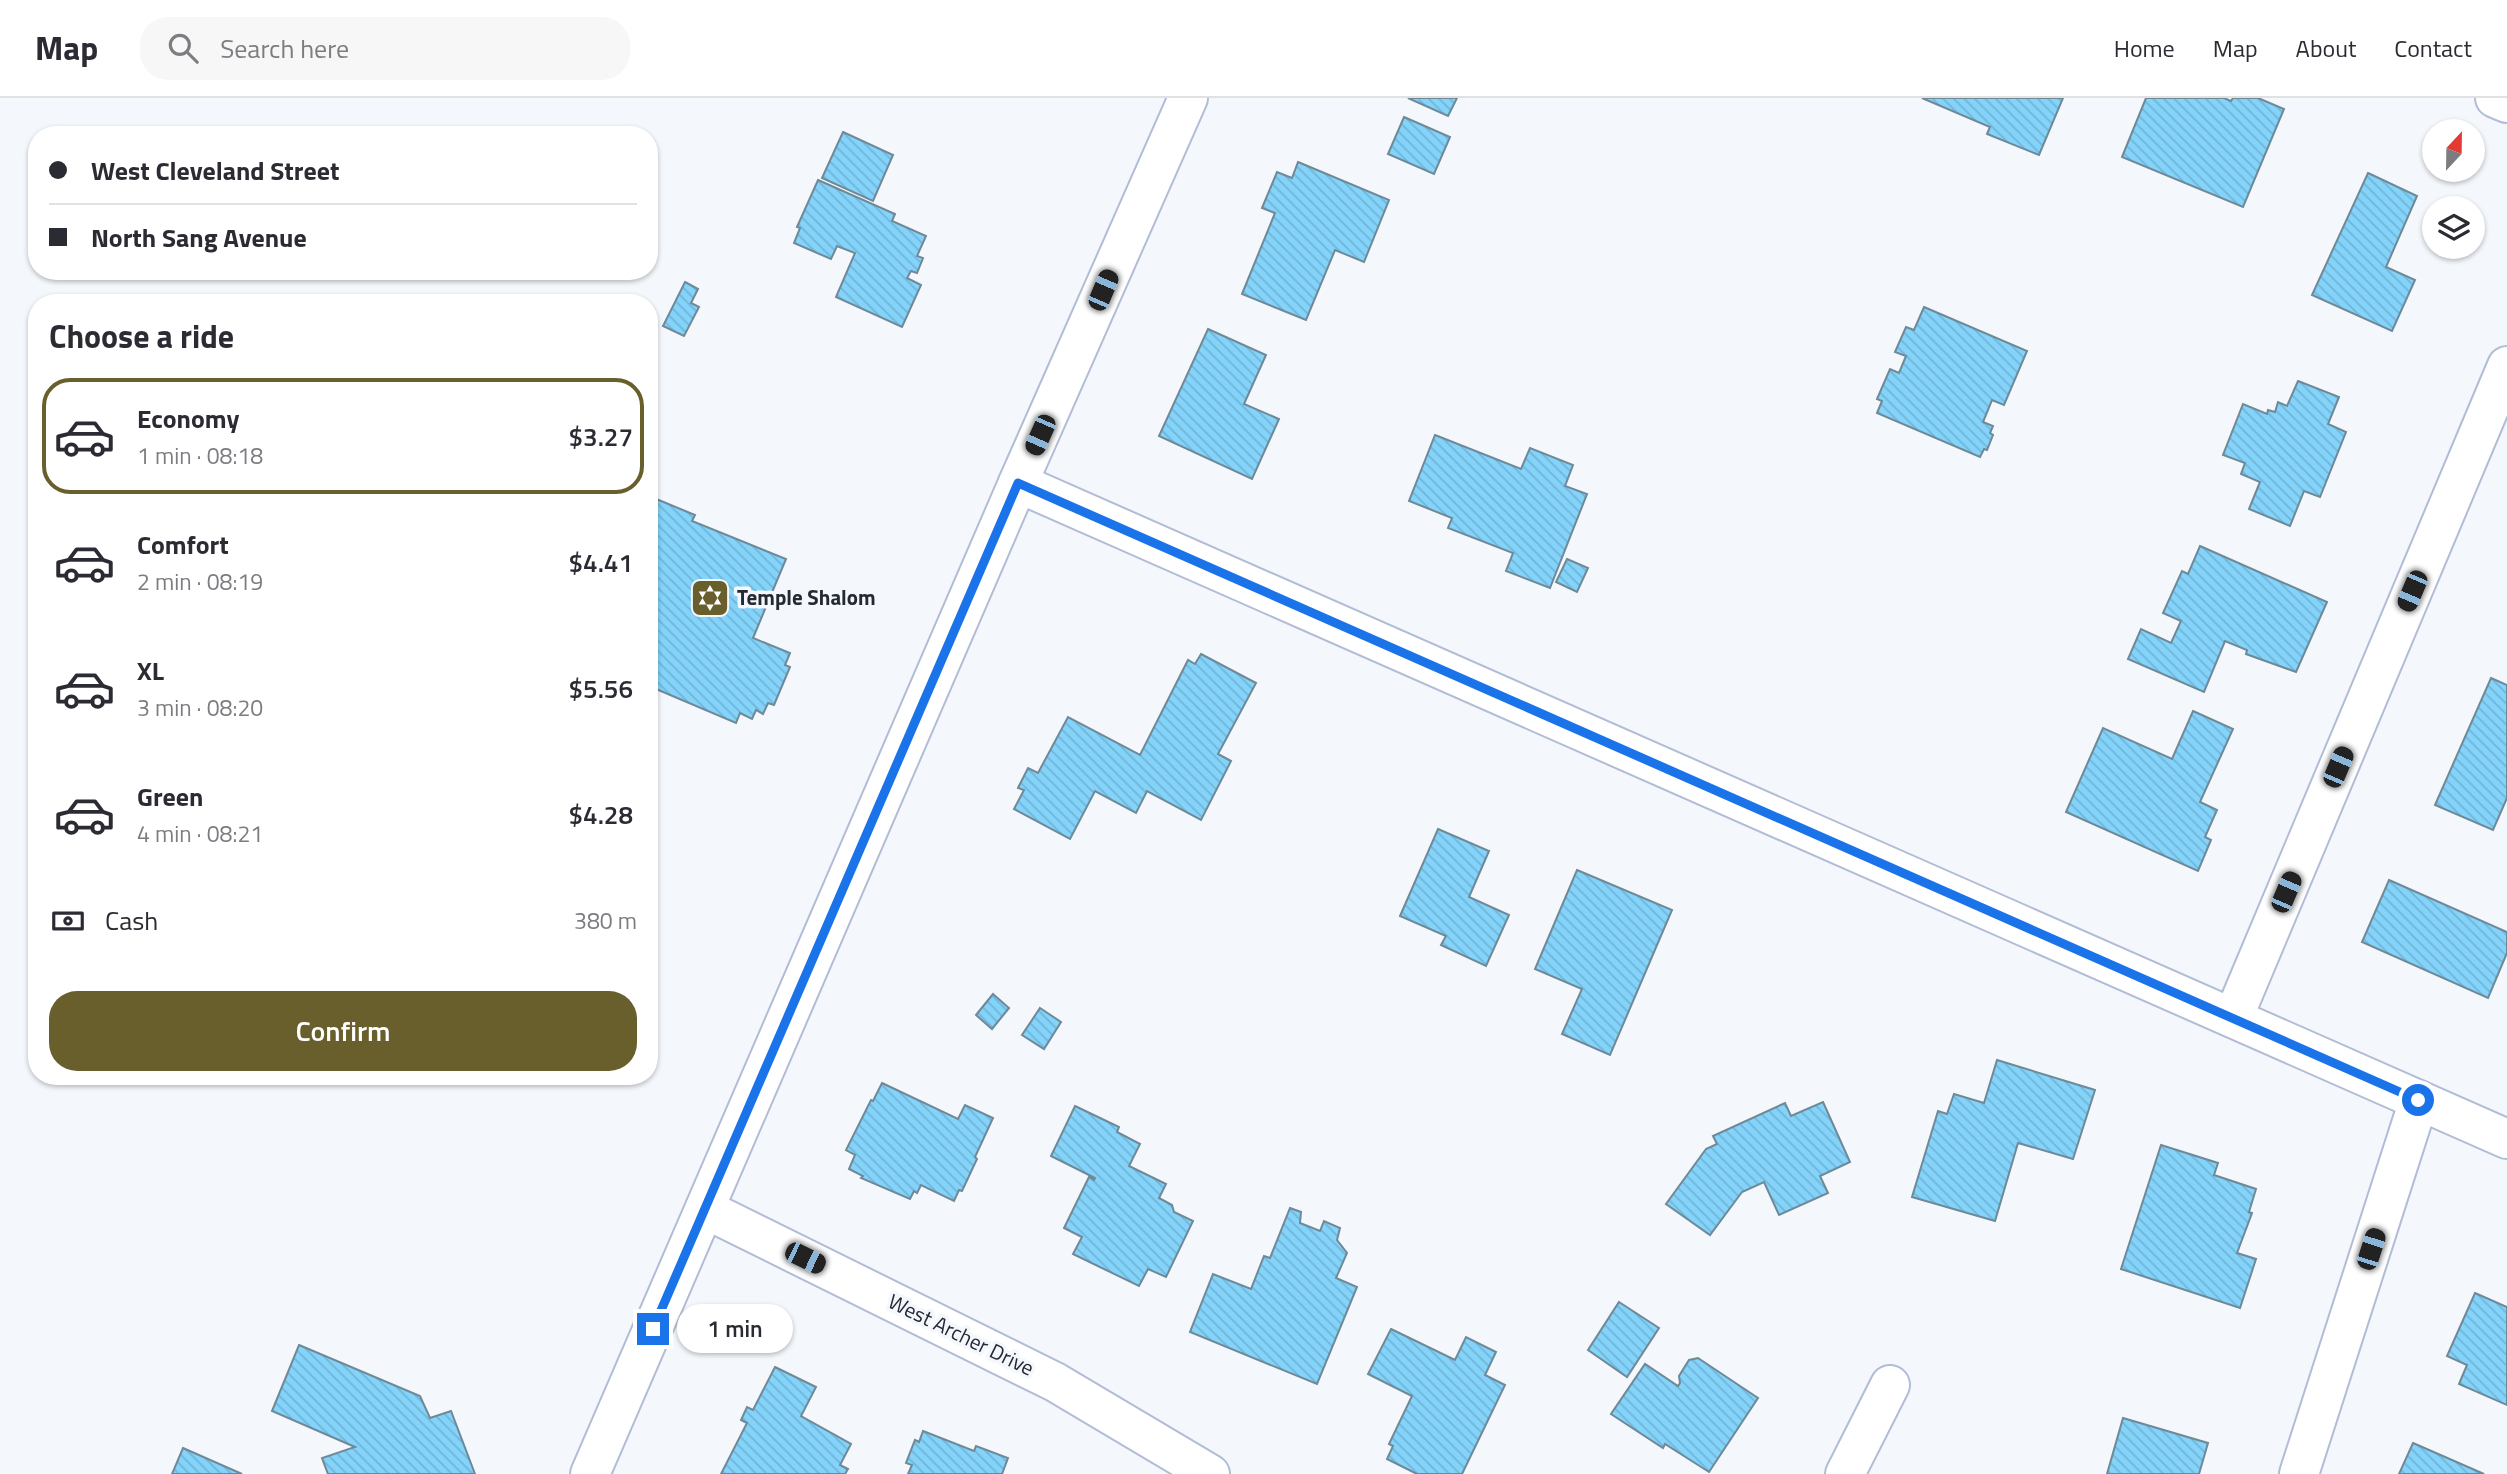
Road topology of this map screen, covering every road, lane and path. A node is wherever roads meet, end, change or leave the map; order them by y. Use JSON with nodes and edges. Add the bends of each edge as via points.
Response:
{"nodes":[{"id":1,"x":1188,"y":98,"type":"edge"},
{"id":2,"x":2495,"y":98,"type":"edge"},
{"id":3,"x":2507,"y":103,"type":"edge"},
{"id":4,"x":2507,"y":366,"type":"edge"},
{"id":5,"x":1018,"y":483,"type":"junction"},
{"id":6,"x":2233,"y":1018,"type":"junction"},
{"id":7,"x":2418,"y":1100,"type":"junction"},
{"id":8,"x":2507,"y":1139,"type":"edge"},
{"id":9,"x":705,"y":1209,"type":"junction"},
{"id":10,"x":1890,"y":1385,"type":"dead end"},
{"id":11,"x":590,"y":1474,"type":"edge"},
{"id":12,"x":1210,"y":1474,"type":"edge"},
{"id":13,"x":1845,"y":1474,"type":"edge"},
{"id":14,"x":2299,"y":1474,"type":"edge"}],
"edges":[{"from":1,"to":5,"type":"street"},
{"from":2,"to":3,"type":"street"},
{"from":4,"to":6,"type":"street"},
{"from":5,"to":6,"type":"street"},
{"from":5,"to":9,"type":"street"},
{"from":6,"to":7,"type":"street"},
{"from":7,"to":8,"type":"street"},
{"from":7,"to":14,"type":"street"},
{"from":9,"to":11,"type":"street"},
{"from":9,"to":12,"type":"street","name":"West Archer Drive","via":[[1055,1382]]},
{"from":10,"to":13,"type":"street"}]}
